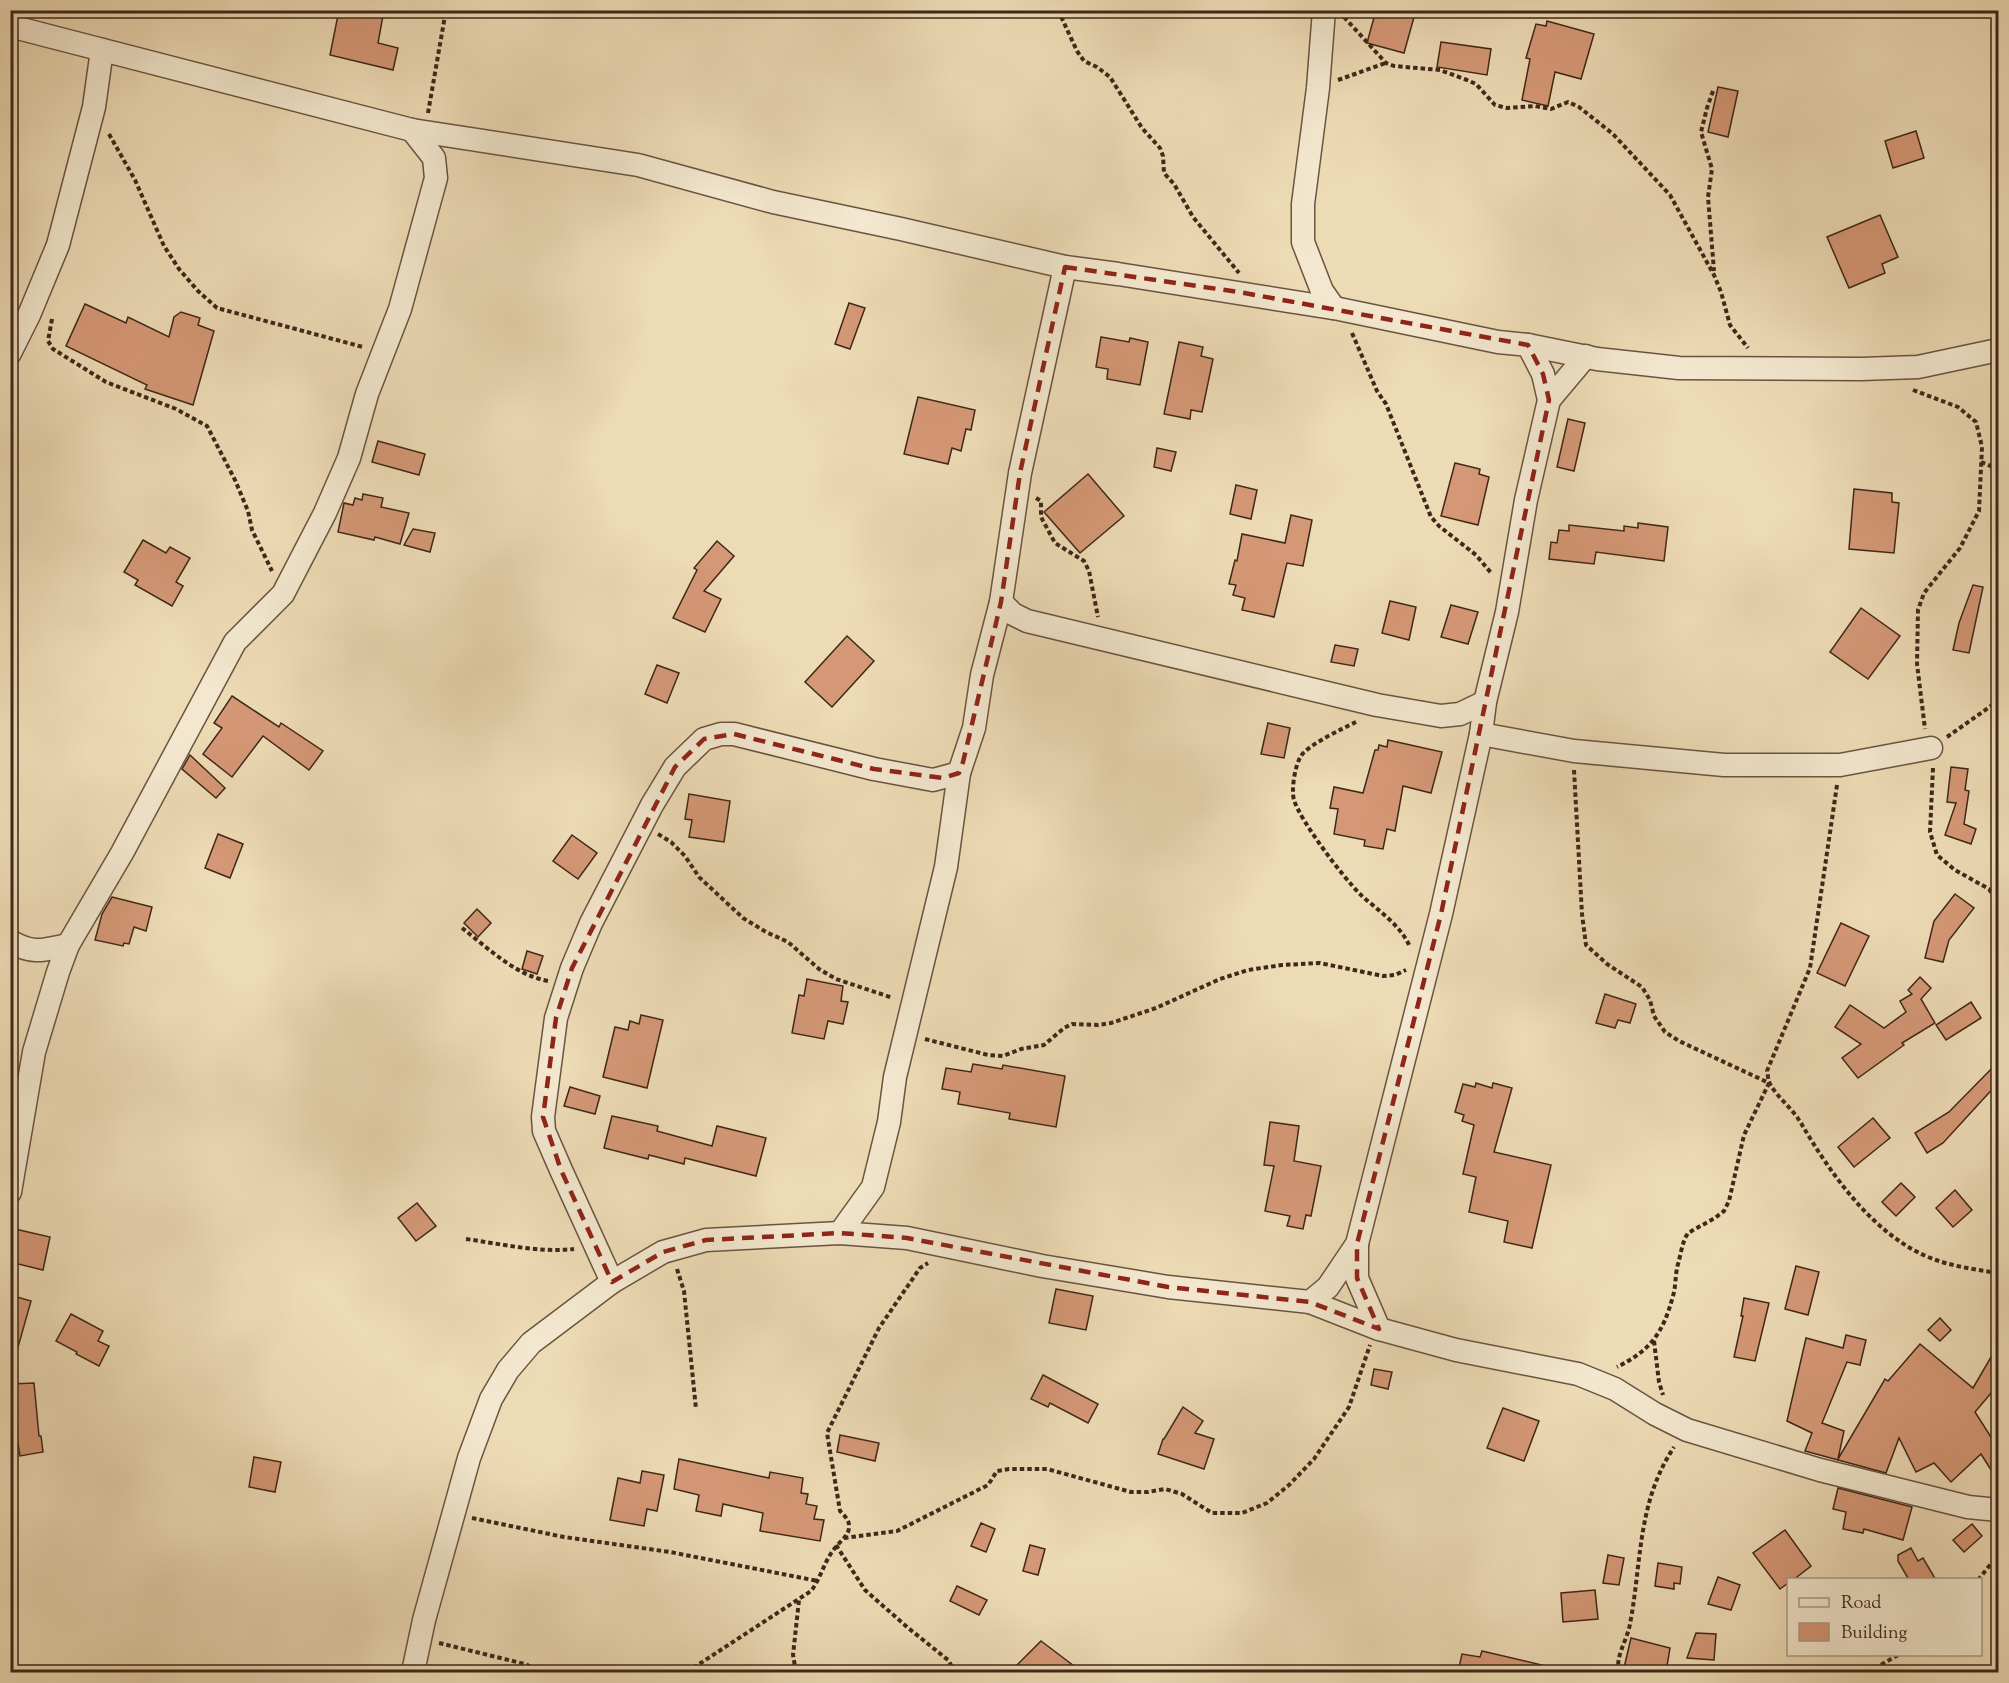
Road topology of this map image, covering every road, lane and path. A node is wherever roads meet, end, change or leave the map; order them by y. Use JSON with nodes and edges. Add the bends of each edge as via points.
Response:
{"nodes":[{"id":1,"x":446,"y":10,"type":"edge"},
{"id":2,"x":1058,"y":10,"type":"edge"},
{"id":3,"x":1324,"y":11,"type":"edge"},
{"id":4,"x":10,"y":26,"type":"edge"},
{"id":5,"x":102,"y":50,"type":"junction"},
{"id":6,"x":1386,"y":63,"type":"junction"},
{"id":7,"x":1318,"y":88,"type":"junction"},
{"id":8,"x":1713,"y":91,"type":"dead end"},
{"id":9,"x":93,"y":107,"type":"junction"},
{"id":10,"x":418,"y":131,"type":"junction"},
{"id":11,"x":1065,"y":267,"type":"junction"},
{"id":12,"x":1714,"y":275,"type":"junction"},
{"id":13,"x":1259,"y":296,"type":"junction"},
{"id":14,"x":50,"y":309,"type":"dead end"},
{"id":15,"x":1336,"y":309,"type":"junction"},
{"id":16,"x":1528,"y":345,"type":"junction"},
{"id":17,"x":1998,"y":350,"type":"edge"},
{"id":18,"x":384,"y":351,"type":"junction"},
{"id":19,"x":10,"y":353,"type":"edge"},
{"id":20,"x":1586,"y":356,"type":"junction"},
{"id":21,"x":1766,"y":370,"type":"junction"},
{"id":22,"x":1904,"y":386,"type":"dead end"},
{"id":23,"x":1549,"y":400,"type":"junction"},
{"id":24,"x":1981,"y":462,"type":"junction"},
{"id":25,"x":1998,"y":469,"type":"edge"},
{"id":26,"x":1018,"y":487,"type":"junction"},
{"id":27,"x":283,"y":594,"type":"junction"},
{"id":28,"x":1510,"y":594,"type":"junction"},
{"id":29,"x":1001,"y":602,"type":"junction"},
{"id":30,"x":1101,"y":638,"type":"junction"},
{"id":31,"x":1998,"y":701,"type":"edge"},
{"id":32,"x":1485,"y":702,"type":"junction"},
{"id":33,"x":1377,"y":705,"type":"junction"},
{"id":34,"x":1449,"y":716,"type":"junction"},
{"id":35,"x":1480,"y":740,"type":"junction"},
{"id":36,"x":1931,"y":748,"type":"junction"},
{"id":37,"x":1574,"y":751,"type":"junction"},
{"id":38,"x":1840,"y":765,"type":"junction"},
{"id":39,"x":959,"y":773,"type":"junction"},
{"id":40,"x":642,"y":824,"type":"junction"},
{"id":41,"x":1998,"y":903,"type":"edge"},
{"id":42,"x":462,"y":928,"type":"dead end"},
{"id":43,"x":10,"y":941,"type":"edge"},
{"id":44,"x":68,"y":945,"type":"junction"},
{"id":45,"x":1420,"y":971,"type":"junction"},
{"id":46,"x":567,"y":984,"type":"junction"},
{"id":47,"x":912,"y":1004,"type":"junction"},
{"id":48,"x":905,"y":1035,"type":"junction"},
{"id":49,"x":1769,"y":1083,"type":"junction"},
{"id":50,"x":10,"y":1192,"type":"edge"},
{"id":51,"x":840,"y":1233,"type":"junction"},
{"id":52,"x":466,"y":1239,"type":"dead end"},
{"id":53,"x":1357,"y":1244,"type":"junction"},
{"id":54,"x":596,"y":1246,"type":"junction"},
{"id":55,"x":951,"y":1247,"type":"junction"},
{"id":56,"x":663,"y":1252,"type":"junction"},
{"id":57,"x":1998,"y":1273,"type":"edge"},
{"id":58,"x":612,"y":1282,"type":"junction"},
{"id":59,"x":1310,"y":1302,"type":"junction"},
{"id":60,"x":1378,"y":1328,"type":"junction"},
{"id":61,"x":1654,"y":1341,"type":"junction"},
{"id":62,"x":1599,"y":1381,"type":"junction"},
{"id":63,"x":696,"y":1409,"type":"dead end"},
{"id":64,"x":1679,"y":1426,"type":"junction"},
{"id":65,"x":1998,"y":1510,"type":"edge"},
{"id":66,"x":454,"y":1514,"type":"junction"},
{"id":67,"x":844,"y":1538,"type":"junction"},
{"id":68,"x":836,"y":1545,"type":"junction"},
{"id":69,"x":1998,"y":1555,"type":"edge"},
{"id":70,"x":1980,"y":1578,"type":"edge"},
{"id":71,"x":818,"y":1581,"type":"junction"},
{"id":72,"x":799,"y":1600,"type":"junction"},
{"id":73,"x":420,"y":1638,"type":"junction"},
{"id":74,"x":1896,"y":1656,"type":"edge"},
{"id":75,"x":413,"y":1672,"type":"edge"},
{"id":76,"x":542,"y":1672,"type":"edge"},
{"id":77,"x":687,"y":1672,"type":"edge"},
{"id":78,"x":796,"y":1672,"type":"edge"},
{"id":79,"x":956,"y":1672,"type":"edge"},
{"id":80,"x":1619,"y":1672,"type":"edge"},
{"id":81,"x":1868,"y":1672,"type":"edge"}],
"edges":[{"from":1,"to":10,"type":"path"},
{"from":2,"to":13,"type":"path","via":[[1084,61],[1110,77],[1142,128],[1160,148],[1164,173],[1192,217]]},
{"from":3,"to":6,"type":"path","via":[[1346,17]]},
{"from":3,"to":7,"type":"street"},
{"from":4,"to":5,"type":"street"},
{"from":5,"to":9,"type":"street"},
{"from":5,"to":10,"type":"street"},
{"from":6,"to":7,"type":"path"},
{"from":6,"to":12,"type":"path","via":[[1440,70],[1467,80],[1496,105],[1507,108],[1535,106],[1551,110],[1568,102],[1579,107],[1613,134],[1670,195]]},
{"from":7,"to":15,"type":"street","via":[[1303,204],[1303,242],[1322,291]]},
{"from":8,"to":12,"type":"path","via":[[1701,132],[1712,169],[1708,198]]},
{"from":9,"to":18,"type":"path","via":[[135,180],[164,246],[179,269],[217,308]]},
{"from":9,"to":19,"type":"street","via":[[58,245]]},
{"from":10,"to":11,"type":"street","via":[[638,165],[773,201]]},
{"from":10,"to":18,"type":"street","via":[[434,158],[436,178],[400,309]]},
{"from":11,"to":13,"type":"street"},
{"from":11,"to":26,"type":"street"},
{"from":12,"to":21,"type":"path","via":[[1730,325]]},
{"from":13,"to":15,"type":"street"},
{"from":14,"to":27,"type":"path","via":[[48,340],[53,349],[106,382],[176,409],[207,426],[236,480],[252,530]]},
{"from":15,"to":16,"type":"street"},
{"from":15,"to":28,"type":"path","via":[[1356,340],[1386,404],[1431,517],[1476,555]]},
{"from":16,"to":20,"type":"street"},
{"from":16,"to":23,"type":"street","via":[[1544,374]]},
{"from":17,"to":21,"type":"street","via":[[1918,367]]},
{"from":18,"to":27,"type":"street","via":[[349,458]]},
{"from":20,"to":21,"type":"street","via":[[1679,368]]},
{"from":20,"to":23,"type":"street"},
{"from":22,"to":24,"type":"path","via":[[1958,407],[1976,422]]},
{"from":23,"to":28,"type":"street"},
{"from":24,"to":25,"type":"path"},
{"from":24,"to":36,"type":"path","via":[[1979,512],[1960,548],[1924,593],[1918,610],[1917,664],[1924,727]]},
{"from":26,"to":29,"type":"street"},
{"from":26,"to":30,"type":"path","via":[[1041,501],[1041,517],[1055,543],[1084,561]]},
{"from":27,"to":44,"type":"street","via":[[235,642]]},
{"from":28,"to":32,"type":"street"},
{"from":29,"to":30,"type":"street","via":[[1027,621]]},
{"from":29,"to":39,"type":"street","via":[[982,675],[974,728]]},
{"from":30,"to":33,"type":"street"},
{"from":31,"to":36,"type":"path"},
{"from":32,"to":34,"type":"street"},
{"from":32,"to":35,"type":"street"},
{"from":33,"to":34,"type":"street"},
{"from":33,"to":45,"type":"path","via":[[1363,719],[1302,753],[1294,800],[1311,832],[1359,892],[1398,928]]},
{"from":34,"to":35,"type":"street"},
{"from":35,"to":37,"type":"street"},
{"from":35,"to":45,"type":"street","via":[[1441,914]]},
{"from":36,"to":38,"type":"street"},
{"from":36,"to":41,"type":"path","via":[[1930,832],[1937,855],[1954,870],[1989,889]]},
{"from":37,"to":38,"type":"street","via":[[1724,765]]},
{"from":37,"to":49,"type":"path","via":[[1586,945],[1642,987],[1665,1032]]},
{"from":38,"to":49,"type":"path","via":[[1810,968],[1767,1071]]},
{"from":39,"to":40,"type":"street","via":[[933,780],[760,739],[722,734],[705,740],[675,767]]},
{"from":39,"to":47,"type":"street","via":[[946,867]]},
{"from":40,"to":46,"type":"street","via":[[591,923]]},
{"from":40,"to":47,"type":"path","via":[[670,842],[699,877],[743,918],[788,942],[819,969]]},
{"from":42,"to":46,"type":"path","via":[[528,975]]},
{"from":43,"to":44,"type":"street","via":[[36,951]]},
{"from":44,"to":50,"type":"street","via":[[34,1052]]},
{"from":45,"to":48,"type":"path","via":[[1383,976],[1320,963],[1248,970],[1111,1023],[1072,1024],[1044,1045],[1003,1056]]},
{"from":45,"to":53,"type":"street"},
{"from":46,"to":54,"type":"street","via":[[556,1018],[544,1131]]},
{"from":47,"to":48,"type":"street"},
{"from":48,"to":51,"type":"street","via":[[873,1187]]},
{"from":49,"to":57,"type":"path","via":[[1791,1108],[1842,1185],[1890,1235],[1936,1260]]},
{"from":49,"to":61,"type":"path","via":[[1744,1135],[1724,1211],[1684,1238],[1673,1295]]},
{"from":51,"to":55,"type":"street","via":[[907,1238]]},
{"from":51,"to":56,"type":"street","via":[[706,1240]]},
{"from":52,"to":54,"type":"path","via":[[544,1249]]},
{"from":53,"to":59,"type":"street","via":[[1328,1287]]},
{"from":53,"to":60,"type":"street","via":[[1357,1278]]},
{"from":54,"to":58,"type":"street"},
{"from":55,"to":59,"type":"street","via":[[1168,1287]]},
{"from":55,"to":67,"type":"path","via":[[920,1268],[899,1297],[879,1328],[827,1433],[840,1511],[849,1528]]},
{"from":56,"to":58,"type":"street"},
{"from":56,"to":63,"type":"path","via":[[676,1268],[684,1291]]},
{"from":58,"to":66,"type":"street","via":[[531,1343],[508,1370],[491,1399]]},
{"from":59,"to":60,"type":"street"},
{"from":60,"to":62,"type":"street","via":[[1456,1350]]},
{"from":60,"to":67,"type":"path","via":[[1349,1407],[1314,1459],[1267,1503],[1242,1513],[1212,1513],[1182,1494],[1165,1489],[1131,1492],[1047,1469],[1009,1469],[997,1471],[988,1485],[897,1532]]},
{"from":61,"to":62,"type":"path"},
{"from":61,"to":64,"type":"path","via":[[1659,1382]]},
{"from":62,"to":64,"type":"street"},
{"from":64,"to":65,"type":"street","via":[[1820,1470],[1968,1507]]},
{"from":64,"to":80,"type":"path","via":[[1676,1442],[1652,1489],[1641,1532],[1630,1624],[1617,1661]]},
{"from":66,"to":71,"type":"path"},
{"from":66,"to":73,"type":"street"},
{"from":67,"to":68,"type":"path"},
{"from":68,"to":71,"type":"path"},
{"from":68,"to":79,"type":"path","via":[[866,1590],[948,1660]]},
{"from":69,"to":70,"type":"path"},
{"from":71,"to":72,"type":"path"},
{"from":72,"to":77,"type":"path"},
{"from":72,"to":78,"type":"path","via":[[793,1655]]},
{"from":73,"to":75,"type":"street"},
{"from":73,"to":76,"type":"path","via":[[525,1664]]},
{"from":74,"to":81,"type":"path"}]}
